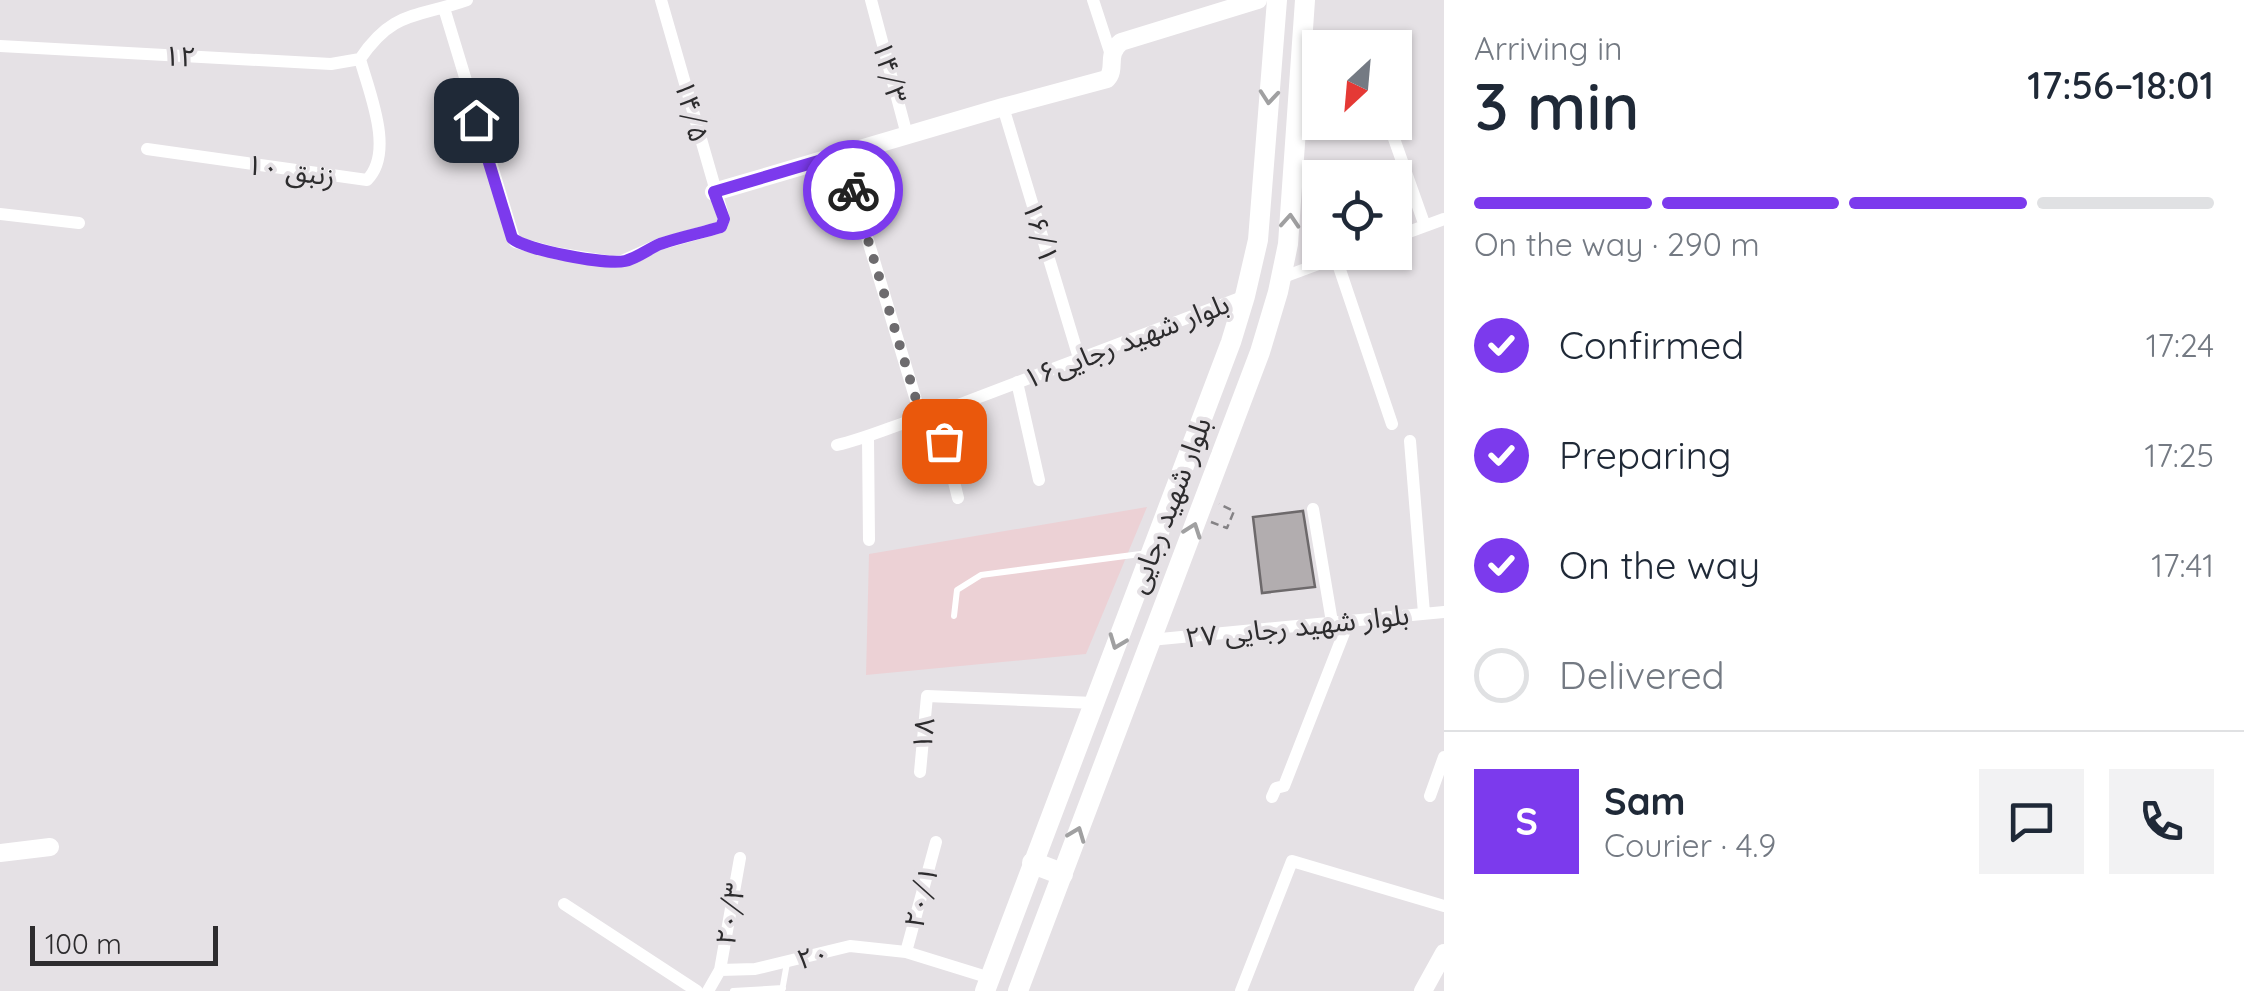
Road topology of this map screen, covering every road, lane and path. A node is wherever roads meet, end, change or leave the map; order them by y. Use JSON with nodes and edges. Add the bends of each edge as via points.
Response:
{"nodes":[{"id":1,"x":467,"y":0,"type":"edge"},
{"id":2,"x":660,"y":0,"type":"edge"},
{"id":3,"x":1093,"y":0,"type":"edge"},
{"id":4,"x":1258,"y":0,"type":"edge"},
{"id":5,"x":1277,"y":0,"type":"edge"},
{"id":6,"x":1305,"y":0,"type":"edge"},
{"id":7,"x":872,"y":5,"type":"edge"},
{"id":8,"x":417,"y":7,"type":"edge"},
{"id":9,"x":444,"y":8,"type":"junction"},
{"id":10,"x":0,"y":46,"type":"edge"},
{"id":11,"x":1112,"y":55,"type":"junction"},
{"id":12,"x":360,"y":59,"type":"junction"},
{"id":13,"x":1003,"y":107,"type":"junction"},
{"id":14,"x":906,"y":135,"type":"junction"},
{"id":15,"x":1394,"y":140,"type":"edge"},
{"id":16,"x":147,"y":149,"type":"dead end"},
{"id":17,"x":842,"y":154,"type":"junction"},
{"id":18,"x":714,"y":192,"type":"junction"},
{"id":19,"x":0,"y":214,"type":"edge"},
{"id":20,"x":1444,"y":219,"type":"edge"},
{"id":21,"x":79,"y":223,"type":"dead end"},
{"id":22,"x":1425,"y":226,"type":"junction"},
{"id":23,"x":1412,"y":230,"type":"edge"},
{"id":24,"x":1303,"y":270,"type":"edge"},
{"id":25,"x":1340,"y":270,"type":"edge"},
{"id":26,"x":1281,"y":278,"type":"junction"},
{"id":27,"x":1245,"y":296,"type":"junction"},
{"id":28,"x":1079,"y":358,"type":"junction"},
{"id":29,"x":1018,"y":382,"type":"junction"},
{"id":30,"x":937,"y":413,"type":"junction"},
{"id":31,"x":921,"y":416,"type":"junction"},
{"id":32,"x":1392,"y":424,"type":"dead end"},
{"id":33,"x":868,"y":438,"type":"junction"},
{"id":34,"x":1410,"y":441,"type":"dead end"},
{"id":35,"x":837,"y":445,"type":"dead end"},
{"id":36,"x":1040,"y":480,"type":"dead end"},
{"id":37,"x":958,"y":498,"type":"dead end"},
{"id":38,"x":1313,"y":509,"type":"dead end"},
{"id":39,"x":1234,"y":511,"type":"dead end"},
{"id":40,"x":1226,"y":528,"type":"dead end"},
{"id":41,"x":869,"y":540,"type":"dead end"},
{"id":42,"x":1151,"y":552,"type":"junction"},
{"id":43,"x":1444,"y":612,"type":"edge"},
{"id":44,"x":1424,"y":613,"type":"junction"},
{"id":45,"x":954,"y":616,"type":"dead end"},
{"id":46,"x":1349,"y":620,"type":"junction"},
{"id":47,"x":1332,"y":622,"type":"junction"},
{"id":48,"x":1150,"y":640,"type":"junction"},
{"id":49,"x":1094,"y":703,"type":"junction"},
{"id":50,"x":1444,"y":757,"type":"edge"},
{"id":51,"x":920,"y":772,"type":"dead end"},
{"id":52,"x":1430,"y":796,"type":"dead end"},
{"id":53,"x":1272,"y":797,"type":"dead end"},
{"id":54,"x":936,"y":842,"type":"dead end"},
{"id":55,"x":50,"y":847,"type":"dead end"},
{"id":56,"x":0,"y":853,"type":"edge"},
{"id":57,"x":740,"y":858,"type":"dead end"},
{"id":58,"x":1034,"y":863,"type":"junction"},
{"id":59,"x":1062,"y":874,"type":"junction"},
{"id":60,"x":564,"y":904,"type":"dead end"},
{"id":61,"x":1444,"y":906,"type":"edge"},
{"id":62,"x":906,"y":952,"type":"junction"},
{"id":63,"x":1444,"y":953,"type":"edge"},
{"id":64,"x":787,"y":963,"type":"junction"},
{"id":65,"x":720,"y":970,"type":"junction"},
{"id":66,"x":988,"y":984,"type":"edge"},
{"id":67,"x":782,"y":989,"type":"edge"},
{"id":68,"x":697,"y":991,"type":"edge"},
{"id":69,"x":708,"y":991,"type":"edge"},
{"id":70,"x":734,"y":991,"type":"edge"},
{"id":71,"x":1018,"y":991,"type":"edge"},
{"id":72,"x":1241,"y":991,"type":"edge"},
{"id":73,"x":1423,"y":991,"type":"edge"}],
"edges":[{"from":1,"to":9,"type":"street"},
{"from":2,"to":18,"type":"street","name":"۱۴/۵"},
{"from":3,"to":11,"type":"street"},
{"from":4,"to":11,"type":"street","via":[[1126,40]]},
{"from":5,"to":27,"type":"main road","name":"بلوار شهید رجایی","one_way":true,"via":[[1258,240]]},
{"from":26,"to":6,"type":"main road","name":"بلوار شهید رجایی","one_way":true},
{"from":7,"to":14,"type":"street","name":"۱۴/۳"},
{"from":8,"to":9,"type":"street"},
{"from":8,"to":12,"type":"street","via":[[385,28]]},
{"from":9,"to":18,"type":"street","via":[[515,242],[622,262],[721,227]]},
{"from":10,"to":12,"type":"street","name":"۱۲","via":[[330,64]]},
{"from":11,"to":13,"type":"street","via":[[1107,79]]},
{"from":12,"to":16,"type":"street","name":"زنبق ۱۰","via":[[380,136],[378,164],[367,180]]},
{"from":13,"to":14,"type":"street"},
{"from":13,"to":28,"type":"street","name":"۱۶/۱"},
{"from":14,"to":17,"type":"street"},
{"from":15,"to":22,"type":"street"},
{"from":17,"to":18,"type":"street"},
{"from":17,"to":31,"type":"street"},
{"from":19,"to":21,"type":"street"},
{"from":20,"to":22,"type":"street"},
{"from":22,"to":23,"type":"street"},
{"from":24,"to":26,"type":"street"},
{"from":25,"to":32,"type":"street"},
{"from":48,"to":26,"type":"main road","name":"بلوار شهید رجایی","one_way":true,"via":[[1260,352]]},
{"from":27,"to":28,"type":"street","name":"بلوار شهید رجایی۱۶"},
{"from":27,"to":42,"type":"main road","name":"بلوار شهید رجایی"},
{"from":28,"to":29,"type":"street","name":"بلوار شهید رجایی۱۶"},
{"from":29,"to":30,"type":"street","name":"بلوار شهید رجایی۱۶"},
{"from":29,"to":36,"type":"street"},
{"from":30,"to":31,"type":"street","name":"بلوار شهید رجایی۱۶"},
{"from":30,"to":37,"type":"street"},
{"from":31,"to":33,"type":"street","name":"بلوار شهید رجایی۱۶"},
{"from":33,"to":35,"type":"street","name":"بلوار شهید رجایی۱۶"},
{"from":33,"to":41,"type":"street"},
{"from":34,"to":44,"type":"street"},
{"from":38,"to":47,"type":"street"},
{"from":39,"to":40,"type":"path"},
{"from":42,"to":45,"type":"lane","via":[[981,576],[957,590]]},
{"from":42,"to":49,"type":"main road","name":"بلوار شهید رجایی","one_way":true},
{"from":43,"to":44,"type":"street","name":"۲۷ بلوار شهید رجایی"},
{"from":44,"to":46,"type":"street","name":"۲۷ بلوار شهید رجایی"},
{"from":46,"to":47,"type":"street","name":"۲۷ بلوار شهید رجایی"},
{"from":46,"to":53,"type":"street","via":[[1284,786]]},
{"from":47,"to":48,"type":"street","name":"۲۷ بلوار شهید رجایی"},
{"from":59,"to":48,"type":"main road","name":"بلوار شهید رجایی","one_way":true},
{"from":49,"to":51,"type":"street","name":"۱۸","via":[[927,696]]},
{"from":49,"to":58,"type":"main road","name":"بلوار شهید رجایی"},
{"from":50,"to":52,"type":"street"},
{"from":54,"to":62,"type":"street","name":"۲۰/۱"},
{"from":55,"to":56,"type":"street"},
{"from":57,"to":65,"type":"street","name":"۲۰/۳"},
{"from":58,"to":59,"type":"highway"},
{"from":58,"to":66,"type":"main road","name":"بلوار شهید رجایی"},
{"from":59,"to":71,"type":"main road","name":"بلوار شهید رجایی"},
{"from":60,"to":68,"type":"street"},
{"from":61,"to":72,"type":"street","via":[[1292,861]]},
{"from":62,"to":64,"type":"street","name":"۲۰","via":[[850,946]]},
{"from":62,"to":66,"type":"street","name":"۲۰"},
{"from":63,"to":73,"type":"street"},
{"from":64,"to":65,"type":"street","name":"۲۰"},
{"from":64,"to":67,"type":"lane"},
{"from":65,"to":69,"type":"street","name":"۲۰/۳"},
{"from":67,"to":70,"type":"lane"}]}
